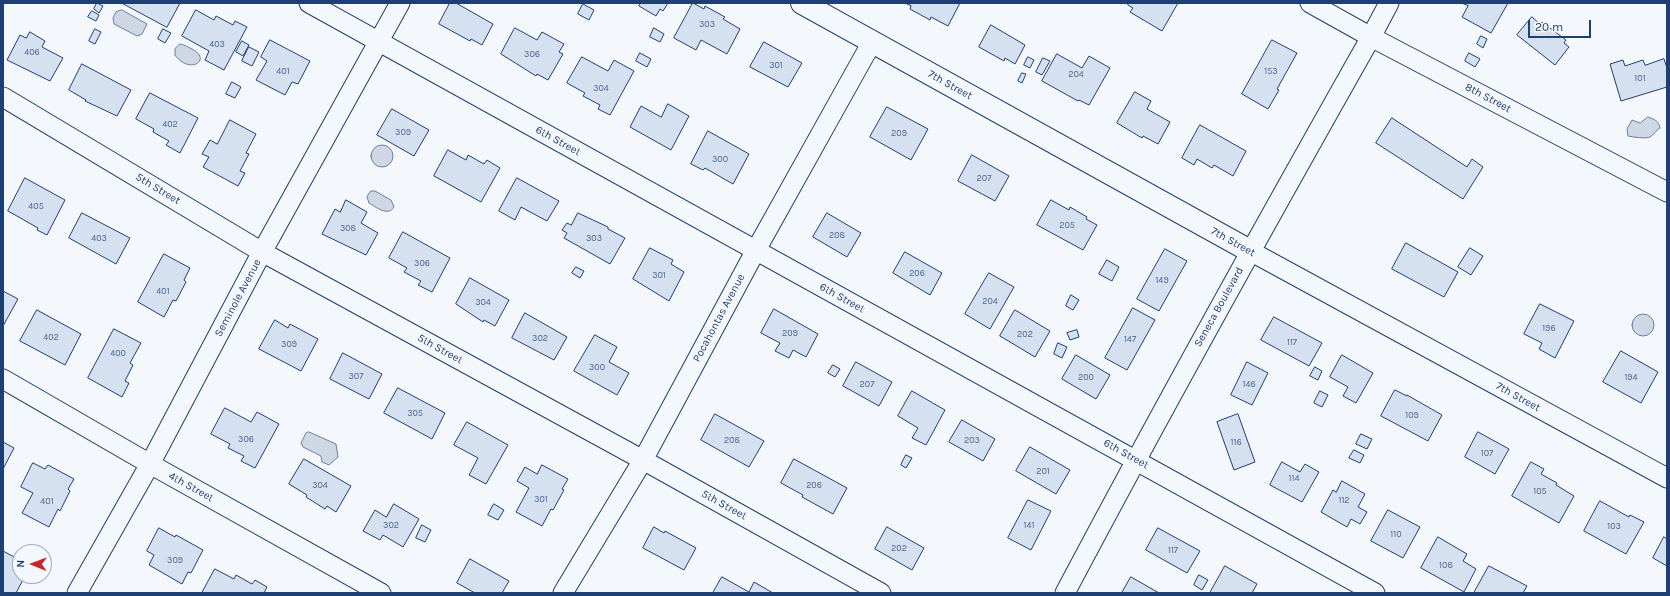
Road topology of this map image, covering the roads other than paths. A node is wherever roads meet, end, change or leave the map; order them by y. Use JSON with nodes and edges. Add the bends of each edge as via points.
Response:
{"nodes":[{"id":1,"x":309,"y":3,"type":"edge"},
{"id":2,"x":400,"y":3,"type":"edge"},
{"id":3,"x":802,"y":3,"type":"edge"},
{"id":4,"x":1310,"y":3,"type":"edge"},
{"id":5,"x":1389,"y":3,"type":"edge"},
{"id":6,"x":1371,"y":37,"type":"junction"},
{"id":7,"x":378,"y":41,"type":"junction"},
{"id":8,"x":872,"y":42,"type":"junction"},
{"id":9,"x":3,"y":97,"type":"edge"},
{"id":10,"x":1667,"y":192,"type":"edge"},
{"id":11,"x":756,"y":250,"type":"junction"},
{"id":12,"x":1250,"y":251,"type":"junction"},
{"id":13,"x":262,"y":252,"type":"junction"},
{"id":14,"x":3,"y":379,"type":"edge"},
{"id":15,"x":643,"y":460,"type":"junction"},
{"id":16,"x":1135,"y":460,"type":"junction"},
{"id":17,"x":150,"y":464,"type":"junction"},
{"id":18,"x":1667,"y":478,"type":"edge"},
{"id":19,"x":77,"y":593,"type":"edge"},
{"id":20,"x":381,"y":593,"type":"edge"},
{"id":21,"x":564,"y":593,"type":"edge"},
{"id":22,"x":881,"y":593,"type":"edge"},
{"id":23,"x":1065,"y":593,"type":"edge"},
{"id":24,"x":1375,"y":593,"type":"edge"}],
"edges":[{"from":1,"to":7,"type":"street","name":"6th Street"},
{"from":2,"to":7,"type":"street","name":"Seminole Avenue"},
{"from":3,"to":8,"type":"street","name":"7th Street"},
{"from":4,"to":6,"type":"street","name":"8th Street"},
{"from":5,"to":6,"type":"street","name":"Seneca Boulevard"},
{"from":6,"to":10,"type":"street","name":"8th Street"},
{"from":6,"to":12,"type":"street","name":"Seneca Boulevard"},
{"from":7,"to":11,"type":"street","name":"6th Street"},
{"from":7,"to":13,"type":"street","name":"Seminole Avenue"},
{"from":8,"to":11,"type":"street","name":"Pocahontas Avenue"},
{"from":8,"to":12,"type":"street","name":"7th Street"},
{"from":9,"to":13,"type":"street","name":"5th Street"},
{"from":11,"to":15,"type":"street","name":"Pocahontas Avenue"},
{"from":11,"to":16,"type":"street","name":"6th Street"},
{"from":12,"to":16,"type":"street","name":"Seneca Boulevard"},
{"from":12,"to":18,"type":"street","name":"7th Street"},
{"from":13,"to":15,"type":"street","name":"5th Street"},
{"from":13,"to":17,"type":"street","name":"Seminole Avenue"},
{"from":14,"to":17,"type":"street","name":"4th Street"},
{"from":15,"to":21,"type":"street","name":"Pocahontas Avenue"},
{"from":15,"to":22,"type":"street","name":"5th Street"},
{"from":16,"to":23,"type":"street","name":"Seneca Boulevard"},
{"from":16,"to":24,"type":"street","name":"6th Street"},
{"from":17,"to":19,"type":"street","name":"Seminole Avenue"},
{"from":17,"to":20,"type":"street","name":"4th Street"}]}
